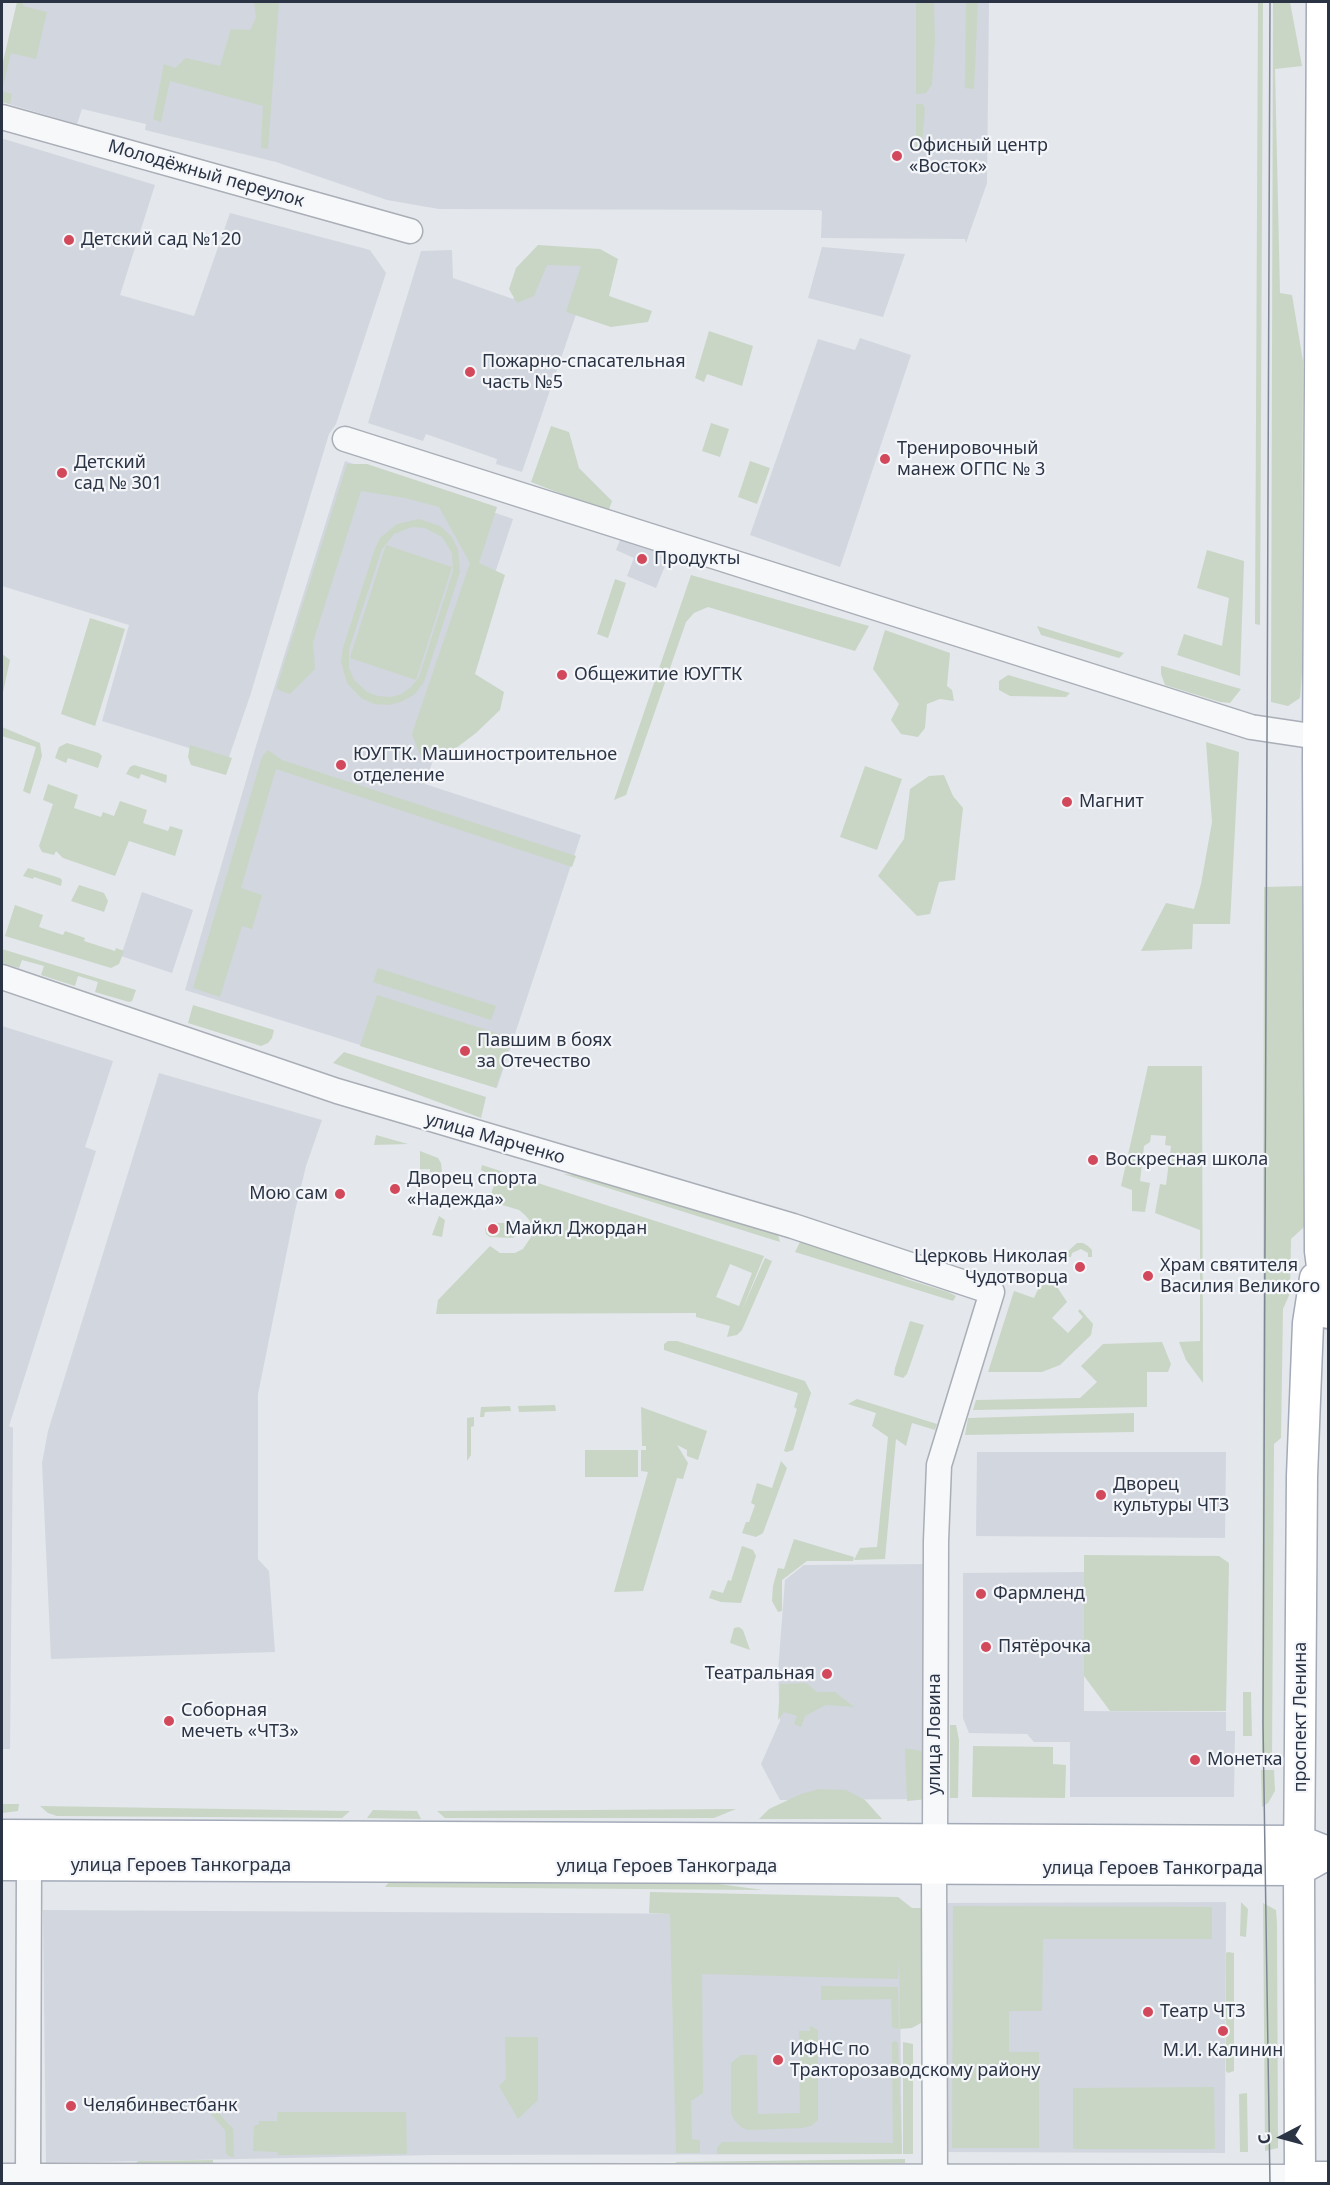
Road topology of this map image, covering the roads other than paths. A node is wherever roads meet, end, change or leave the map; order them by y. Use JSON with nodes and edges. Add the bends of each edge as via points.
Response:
{"nodes":[{"id":1,"x":1322,"y":2,"type":"edge"},
{"id":2,"x":2,"y":117,"type":"edge"},
{"id":3,"x":410,"y":231,"type":"dead end"},
{"id":4,"x":345,"y":439,"type":"dead end"},
{"id":5,"x":1318,"y":737,"type":"junction"},
{"id":6,"x":2,"y":977,"type":"edge"},
{"id":7,"x":1320,"y":1251,"type":"junction"},
{"id":8,"x":992,"y":1292,"type":"joint"},
{"id":9,"x":1329,"y":1312,"type":"edge"},
{"id":10,"x":15,"y":1835,"type":"edge"},
{"id":11,"x":1329,"y":1853,"type":"edge"},
{"id":12,"x":934,"y":1854,"type":"junction"},
{"id":13,"x":1300,"y":1855,"type":"junction"},
{"id":14,"x":15,"y":1865,"type":"edge"},
{"id":15,"x":2,"y":2176,"type":"edge"},
{"id":16,"x":28,"y":2176,"type":"junction"},
{"id":17,"x":1310,"y":2179,"type":"edge"},
{"id":18,"x":97,"y":2180,"type":"edge"},
{"id":19,"x":384,"y":2180,"type":"edge"},
{"id":20,"x":935,"y":2180,"type":"edge"}],
"edges":[{"from":1,"to":5,"type":"main road","name":"проспект Ленина"},
{"from":2,"to":3,"type":"street","name":"Молодёжный переулок"},
{"from":4,"to":5,"type":"street","via":[[1251,727]]},
{"from":5,"to":7,"type":"main road","name":"проспект Ленина"},
{"from":6,"to":8,"type":"street","name":"улица Марченко","via":[[337,1092],[793,1226]]},
{"from":7,"to":9,"type":"main road","name":"проспект Ленина"},
{"from":7,"to":13,"type":"main road","name":"проспект Ленина","via":[[1308,1323],[1302,1476]]},
{"from":8,"to":12,"type":"street","name":"улица Ловина","via":[[939,1465]]},
{"from":10,"to":12,"type":"main road","name":"улица Героев Танкограда"},
{"from":10,"to":14,"type":"main road"},
{"from":11,"to":13,"type":"main road","name":"улица Героев Танкограда"},
{"from":12,"to":13,"type":"main road","name":"улица Героев Танкограда"},
{"from":12,"to":14,"type":"main road","name":"улица Героев Танкограда"},
{"from":12,"to":20,"type":"street","name":"улица Ловина"},
{"from":13,"to":17,"type":"main road","name":"проспект Ленина"},
{"from":14,"to":16,"type":"street"},
{"from":15,"to":16,"type":"street"},
{"from":16,"to":18,"type":"street"},
{"from":17,"to":20,"type":"street"},
{"from":18,"to":19,"type":"street"},
{"from":19,"to":20,"type":"street"}]}
